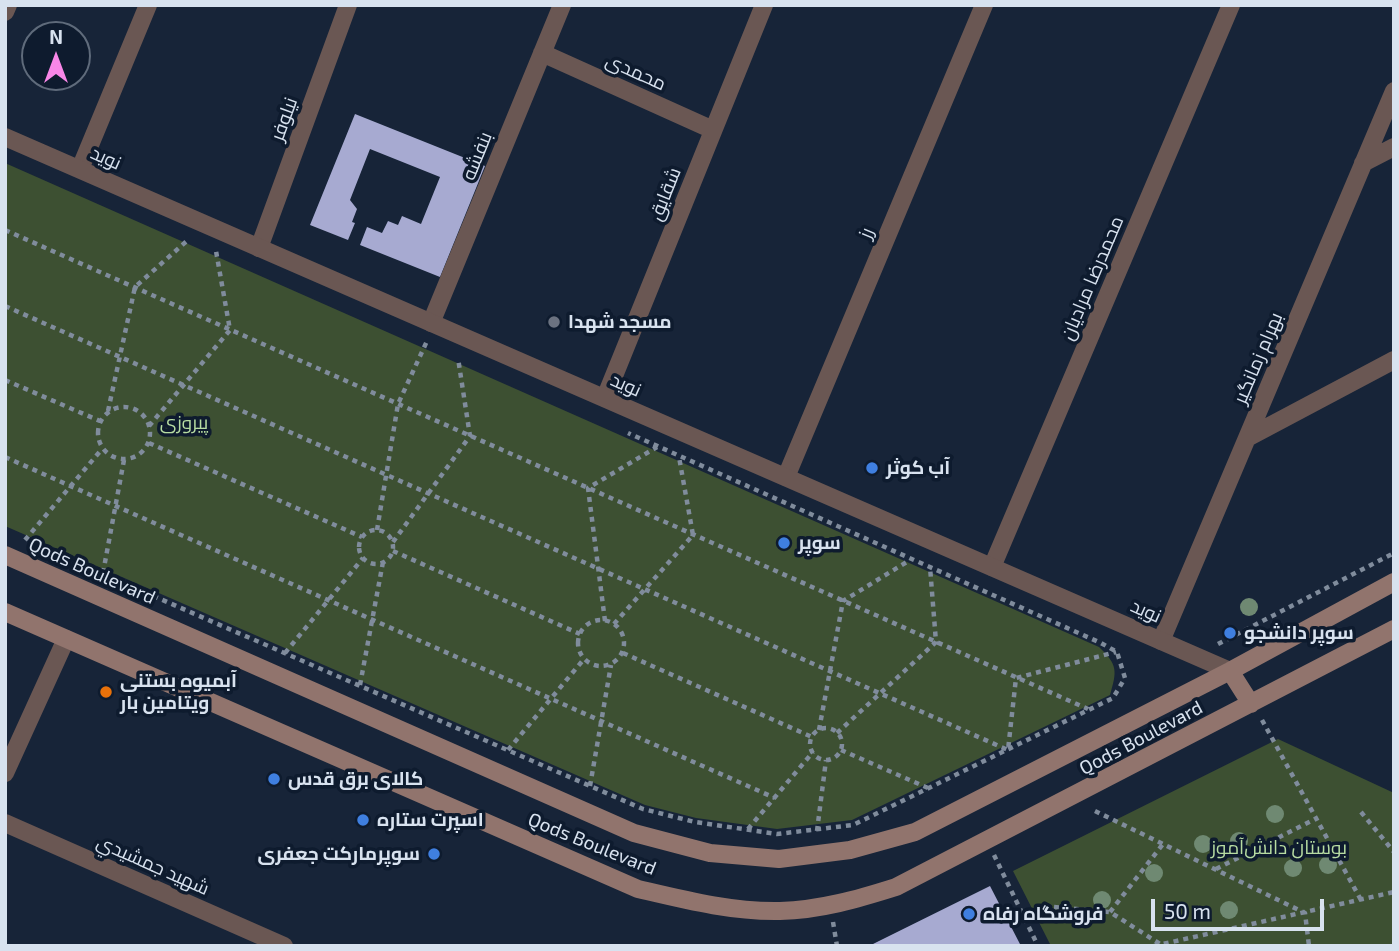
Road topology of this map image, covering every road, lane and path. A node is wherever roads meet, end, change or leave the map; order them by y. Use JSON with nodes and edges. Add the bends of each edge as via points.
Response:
{"nodes":[{"id":1,"x":8,"y":5,"type":"edge"},
{"id":2,"x":148,"y":5,"type":"edge"},
{"id":3,"x":348,"y":5,"type":"edge"},
{"id":4,"x":562,"y":5,"type":"edge"},
{"id":5,"x":764,"y":5,"type":"edge"},
{"id":6,"x":984,"y":5,"type":"edge"},
{"id":7,"x":1231,"y":5,"type":"edge"},
{"id":8,"x":5,"y":12,"type":"edge"},
{"id":9,"x":542,"y":53,"type":"junction"},
{"id":10,"x":1394,"y":91,"type":"edge"},
{"id":11,"x":713,"y":130,"type":"junction"},
{"id":12,"x":5,"y":137,"type":"edge"},
{"id":13,"x":1394,"y":147,"type":"edge"},
{"id":14,"x":1363,"y":163,"type":"junction"},
{"id":15,"x":80,"y":169,"type":"junction"},
{"id":16,"x":5,"y":230,"type":"edge"},
{"id":17,"x":177,"y":234,"type":"dead end"},
{"id":18,"x":189,"y":239,"type":"junction"},
{"id":19,"x":198,"y":243,"type":"dead end"},
{"id":20,"x":207,"y":247,"type":"dead end"},
{"id":21,"x":259,"y":248,"type":"junction"},
{"id":22,"x":216,"y":251,"type":"junction"},
{"id":23,"x":228,"y":256,"type":"dead end"},
{"id":24,"x":135,"y":287,"type":"junction"},
{"id":25,"x":5,"y":306,"type":"edge"},
{"id":26,"x":431,"y":323,"type":"junction"},
{"id":27,"x":230,"y":330,"type":"junction"},
{"id":28,"x":413,"y":338,"type":"dead end"},
{"id":29,"x":426,"y":344,"type":"junction"},
{"id":30,"x":436,"y":349,"type":"dead end"},
{"id":31,"x":447,"y":354,"type":"dead end"},
{"id":32,"x":120,"y":356,"type":"junction"},
{"id":33,"x":458,"y":358,"type":"junction"},
{"id":34,"x":1394,"y":360,"type":"edge"},
{"id":35,"x":471,"y":364,"type":"dead end"},
{"id":36,"x":5,"y":380,"type":"edge"},
{"id":37,"x":184,"y":385,"type":"junction"},
{"id":38,"x":605,"y":398,"type":"junction"},
{"id":39,"x":398,"y":404,"type":"junction"},
{"id":40,"x":108,"y":411,"type":"junction"},
{"id":41,"x":100,"y":421,"type":"junction"},
{"id":42,"x":149,"y":426,"type":"junction"},
{"id":43,"x":622,"y":430,"type":"dead end"},
{"id":44,"x":470,"y":436,"type":"junction"},
{"id":45,"x":1247,"y":438,"type":"junction"},
{"id":46,"x":149,"y":443,"type":"junction"},
{"id":47,"x":657,"y":447,"type":"junction"},
{"id":48,"x":102,"y":449,"type":"junction"},
{"id":49,"x":678,"y":456,"type":"junction"},
{"id":50,"x":5,"y":457,"type":"edge"},
{"id":51,"x":124,"y":460,"type":"junction"},
{"id":52,"x":386,"y":475,"type":"junction"},
{"id":53,"x":786,"y":477,"type":"junction"},
{"id":54,"x":71,"y":486,"type":"junction"},
{"id":55,"x":588,"y":488,"type":"junction"},
{"id":56,"x":428,"y":493,"type":"junction"},
{"id":57,"x":116,"y":505,"type":"junction"},
{"id":58,"x":377,"y":530,"type":"junction"},
{"id":59,"x":15,"y":535,"type":"dead end"},
{"id":60,"x":693,"y":535,"type":"junction"},
{"id":61,"x":362,"y":537,"type":"junction"},
{"id":62,"x":25,"y":540,"type":"junction"},
{"id":63,"x":393,"y":542,"type":"junction"},
{"id":64,"x":36,"y":545,"type":"dead end"},
{"id":65,"x":393,"y":551,"type":"junction"},
{"id":66,"x":1394,"y":553,"type":"edge"},
{"id":67,"x":5,"y":555,"type":"edge"},
{"id":68,"x":363,"y":558,"type":"junction"},
{"id":69,"x":911,"y":559,"type":"junction"},
{"id":70,"x":383,"y":562,"type":"junction"},
{"id":71,"x":81,"y":564,"type":"dead end"},
{"id":72,"x":929,"y":567,"type":"junction"},
{"id":73,"x":992,"y":567,"type":"junction"},
{"id":74,"x":598,"y":569,"type":"junction"},
{"id":75,"x":103,"y":573,"type":"junction"},
{"id":76,"x":1394,"y":582,"type":"edge"},
{"id":77,"x":645,"y":589,"type":"junction"},
{"id":78,"x":329,"y":600,"type":"junction"},
{"id":79,"x":843,"y":601,"type":"junction"},
{"id":80,"x":5,"y":612,"type":"edge"},
{"id":81,"x":373,"y":620,"type":"junction"},
{"id":82,"x":606,"y":621,"type":"junction"},
{"id":83,"x":614,"y":624,"type":"junction"},
{"id":84,"x":1394,"y":629,"type":"edge"},
{"id":85,"x":580,"y":634,"type":"junction"},
{"id":86,"x":66,"y":639,"type":"junction"},
{"id":87,"x":1161,"y":641,"type":"junction"},
{"id":88,"x":936,"y":642,"type":"junction"},
{"id":89,"x":1117,"y":652,"type":"junction"},
{"id":90,"x":285,"y":653,"type":"junction"},
{"id":91,"x":623,"y":653,"type":"junction"},
{"id":92,"x":1195,"y":656,"type":"junction"},
{"id":93,"x":584,"y":659,"type":"junction"},
{"id":94,"x":611,"y":665,"type":"junction"},
{"id":95,"x":830,"y":671,"type":"junction"},
{"id":96,"x":1230,"y":671,"type":"junction"},
{"id":97,"x":1016,"y":678,"type":"junction"},
{"id":98,"x":360,"y":685,"type":"junction"},
{"id":99,"x":880,"y":693,"type":"junction"},
{"id":100,"x":551,"y":698,"type":"junction"},
{"id":101,"x":1251,"y":704,"type":"junction"},
{"id":102,"x":1089,"y":710,"type":"junction"},
{"id":103,"x":601,"y":720,"type":"junction"},
{"id":104,"x":819,"y":730,"type":"junction"},
{"id":105,"x":837,"y":733,"type":"junction"},
{"id":106,"x":812,"y":737,"type":"junction"},
{"id":107,"x":508,"y":750,"type":"junction"},
{"id":108,"x":841,"y":750,"type":"junction"},
{"id":109,"x":1007,"y":750,"type":"junction"},
{"id":110,"x":813,"y":752,"type":"junction"},
{"id":111,"x":826,"y":760,"type":"junction"},
{"id":112,"x":5,"y":773,"type":"edge"},
{"id":113,"x":590,"y":786,"type":"junction"},
{"id":114,"x":928,"y":788,"type":"junction"},
{"id":115,"x":775,"y":797,"type":"junction"},
{"id":116,"x":1095,"y":811,"type":"dead end"},
{"id":117,"x":1361,"y":812,"type":"dead end"},
{"id":118,"x":1317,"y":818,"type":"junction"},
{"id":119,"x":5,"y":823,"type":"edge"},
{"id":120,"x":816,"y":829,"type":"junction"},
{"id":121,"x":747,"y":830,"type":"junction"},
{"id":122,"x":988,"y":842,"type":"junction"},
{"id":123,"x":1163,"y":844,"type":"junction"},
{"id":124,"x":1394,"y":852,"type":"edge"},
{"id":125,"x":1216,"y":870,"type":"junction"},
{"id":126,"x":1394,"y":892,"type":"edge"},
{"id":127,"x":1361,"y":900,"type":"junction"},
{"id":128,"x":1110,"y":912,"type":"junction"},
{"id":129,"x":1305,"y":913,"type":"junction"},
{"id":130,"x":1027,"y":920,"type":"junction"},
{"id":131,"x":1157,"y":945,"type":"edge"},
{"id":132,"x":284,"y":946,"type":"edge"},
{"id":133,"x":1038,"y":946,"type":"edge"},
{"id":134,"x":1309,"y":946,"type":"edge"}],
"edges":[{"from":1,"to":8,"type":"street"},
{"from":2,"to":15,"type":"street"},
{"from":3,"to":21,"type":"street","name":"نیلوفر"},
{"from":4,"to":9,"type":"street","name":"بنفشه"},
{"from":5,"to":11,"type":"street","name":"شقایق"},
{"from":6,"to":53,"type":"street","name":"رز"},
{"from":7,"to":73,"type":"street","name":"محمدرضا مرادیان"},
{"from":9,"to":11,"type":"street","name":"محمدی"},
{"from":9,"to":26,"type":"street","name":"بنفشه"},
{"from":10,"to":14,"type":"street","name":"بهرام زمانگیر"},
{"from":11,"to":38,"type":"street","name":"شقایق"},
{"from":12,"to":15,"type":"street","name":"نوید"},
{"from":13,"to":14,"type":"street"},
{"from":14,"to":45,"type":"street","name":"بهرام زمانگیر"},
{"from":15,"to":21,"type":"street","name":"نوید"},
{"from":16,"to":24,"type":"path"},
{"from":17,"to":18,"type":"path"},
{"from":18,"to":19,"type":"path"},
{"from":18,"to":24,"type":"path"},
{"from":20,"to":22,"type":"path"},
{"from":21,"to":26,"type":"street","name":"نوید"},
{"from":22,"to":23,"type":"path"},
{"from":22,"to":27,"type":"path"},
{"from":24,"to":27,"type":"path"},
{"from":24,"to":32,"type":"path"},
{"from":25,"to":32,"type":"path"},
{"from":26,"to":29,"type":"path"},
{"from":26,"to":38,"type":"street","name":"نوید"},
{"from":27,"to":37,"type":"path"},
{"from":27,"to":39,"type":"path"},
{"from":28,"to":29,"type":"path"},
{"from":29,"to":30,"type":"path"},
{"from":29,"to":39,"type":"path"},
{"from":31,"to":33,"type":"path"},
{"from":32,"to":37,"type":"path"},
{"from":32,"to":40,"type":"path"},
{"from":33,"to":35,"type":"path"},
{"from":33,"to":44,"type":"path"},
{"from":34,"to":45,"type":"street"},
{"from":36,"to":41,"type":"path"},
{"from":37,"to":42,"type":"path"},
{"from":37,"to":52,"type":"path"},
{"from":38,"to":53,"type":"street","name":"نوید"},
{"from":39,"to":44,"type":"path"},
{"from":39,"to":52,"type":"path"},
{"from":40,"to":41,"type":"path"},
{"from":40,"to":42,"type":"path","via":[[136,410]]},
{"from":41,"to":48,"type":"path","via":[[97,435]]},
{"from":42,"to":46,"type":"path"},
{"from":43,"to":47,"type":"path"},
{"from":44,"to":55,"type":"path"},
{"from":44,"to":56,"type":"path"},
{"from":45,"to":87,"type":"street","name":"بهرام زمانگیر"},
{"from":46,"to":51,"type":"path","via":[[139,455]]},
{"from":46,"to":61,"type":"path"},
{"from":47,"to":49,"type":"path"},
{"from":47,"to":55,"type":"path"},
{"from":48,"to":51,"type":"path"},
{"from":48,"to":54,"type":"path"},
{"from":49,"to":60,"type":"path"},
{"from":49,"to":69,"type":"path"},
{"from":50,"to":54,"type":"path"},
{"from":51,"to":57,"type":"path"},
{"from":52,"to":56,"type":"path"},
{"from":52,"to":58,"type":"path"},
{"from":53,"to":73,"type":"street","name":"نوید"},
{"from":54,"to":57,"type":"path"},
{"from":54,"to":62,"type":"path"},
{"from":55,"to":60,"type":"path"},
{"from":55,"to":74,"type":"path"},
{"from":56,"to":63,"type":"path"},
{"from":56,"to":74,"type":"path"},
{"from":57,"to":75,"type":"path"},
{"from":57,"to":78,"type":"path"},
{"from":58,"to":61,"type":"path"},
{"from":58,"to":63,"type":"path"},
{"from":59,"to":62,"type":"path"},
{"from":60,"to":77,"type":"path"},
{"from":60,"to":79,"type":"path"},
{"from":61,"to":68,"type":"path"},
{"from":62,"to":64,"type":"path"},
{"from":63,"to":65,"type":"path"},
{"from":65,"to":70,"type":"path"},
{"from":65,"to":85,"type":"path"},
{"from":66,"to":92,"type":"path"},
{"from":67,"to":96,"type":"main road","name":"Qods Boulevard","via":[[635,833],[710,853],[779,859],[850,850],[915,832]]},
{"from":68,"to":70,"type":"path","via":[[373,564]]},
{"from":68,"to":78,"type":"path"},
{"from":69,"to":72,"type":"path"},
{"from":69,"to":79,"type":"path"},
{"from":70,"to":81,"type":"path"},
{"from":71,"to":75,"type":"path"},
{"from":72,"to":88,"type":"path"},
{"from":72,"to":89,"type":"path"},
{"from":73,"to":87,"type":"street","name":"نوید"},
{"from":74,"to":77,"type":"path"},
{"from":74,"to":82,"type":"path"},
{"from":75,"to":90,"type":"path"},
{"from":76,"to":96,"type":"main road","name":"Qods Boulevard"},
{"from":77,"to":83,"type":"path"},
{"from":77,"to":95,"type":"path"},
{"from":78,"to":81,"type":"path"},
{"from":78,"to":90,"type":"path"},
{"from":79,"to":88,"type":"path"},
{"from":79,"to":95,"type":"path"},
{"from":80,"to":86,"type":"main road","name":"Qods Boulevard"},
{"from":81,"to":98,"type":"path"},
{"from":81,"to":100,"type":"path"},
{"from":82,"to":83,"type":"path"},
{"from":82,"to":85,"type":"path","via":[[590,623]]},
{"from":83,"to":91,"type":"path","via":[[624,640]]},
{"from":84,"to":101,"type":"main road","name":"Qods Boulevard"},
{"from":85,"to":93,"type":"path"},
{"from":86,"to":112,"type":"street"},
{"from":86,"to":122,"type":"main road","name":"Qods Boulevard","via":[[625,884],[717,907],[781,911],[842,903],[896,887]]},
{"from":87,"to":92,"type":"street","name":"نوید"},
{"from":88,"to":97,"type":"path"},
{"from":88,"to":99,"type":"path"},
{"from":89,"to":97,"type":"path"},
{"from":89,"to":102,"type":"path","via":[[1125,678],[1113,698]]},
{"from":90,"to":98,"type":"path"},
{"from":91,"to":94,"type":"path"},
{"from":91,"to":106,"type":"path"},
{"from":92,"to":96,"type":"street","name":"نوید"},
{"from":93,"to":94,"type":"path","via":[[597,666]]},
{"from":93,"to":100,"type":"path"},
{"from":94,"to":103,"type":"path"},
{"from":95,"to":99,"type":"path"},
{"from":95,"to":104,"type":"path"},
{"from":96,"to":101,"type":"main road"},
{"from":97,"to":102,"type":"path"},
{"from":97,"to":109,"type":"path"},
{"from":98,"to":107,"type":"path"},
{"from":99,"to":105,"type":"path"},
{"from":99,"to":109,"type":"path"},
{"from":100,"to":103,"type":"path"},
{"from":100,"to":107,"type":"path"},
{"from":101,"to":118,"type":"path"},
{"from":101,"to":122,"type":"main road","name":"Qods Boulevard"},
{"from":102,"to":109,"type":"path"},
{"from":103,"to":113,"type":"path"},
{"from":103,"to":115,"type":"path"},
{"from":104,"to":105,"type":"path"},
{"from":104,"to":106,"type":"path"},
{"from":105,"to":108,"type":"path"},
{"from":106,"to":110,"type":"path"},
{"from":107,"to":113,"type":"path"},
{"from":108,"to":111,"type":"path"},
{"from":108,"to":114,"type":"path"},
{"from":109,"to":114,"type":"path"},
{"from":110,"to":111,"type":"path"},
{"from":110,"to":115,"type":"path"},
{"from":111,"to":120,"type":"path"},
{"from":113,"to":121,"type":"path","via":[[643,809]]},
{"from":114,"to":120,"type":"path","via":[[853,825]]},
{"from":115,"to":121,"type":"path"},
{"from":116,"to":123,"type":"path"},
{"from":117,"to":124,"type":"path"},
{"from":118,"to":125,"type":"path"},
{"from":118,"to":127,"type":"path"},
{"from":119,"to":132,"type":"street","name":"شهيد جمشيدي"},
{"from":120,"to":121,"type":"path","via":[[777,834]]},
{"from":122,"to":130,"type":"path"},
{"from":123,"to":125,"type":"path"},
{"from":123,"to":128,"type":"path"},
{"from":125,"to":129,"type":"path"},
{"from":126,"to":127,"type":"path"},
{"from":127,"to":129,"type":"path"},
{"from":128,"to":130,"type":"path","via":[[1054,907]]},
{"from":128,"to":131,"type":"path"},
{"from":129,"to":131,"type":"path"},
{"from":129,"to":134,"type":"path"},
{"from":130,"to":133,"type":"path"}]}
